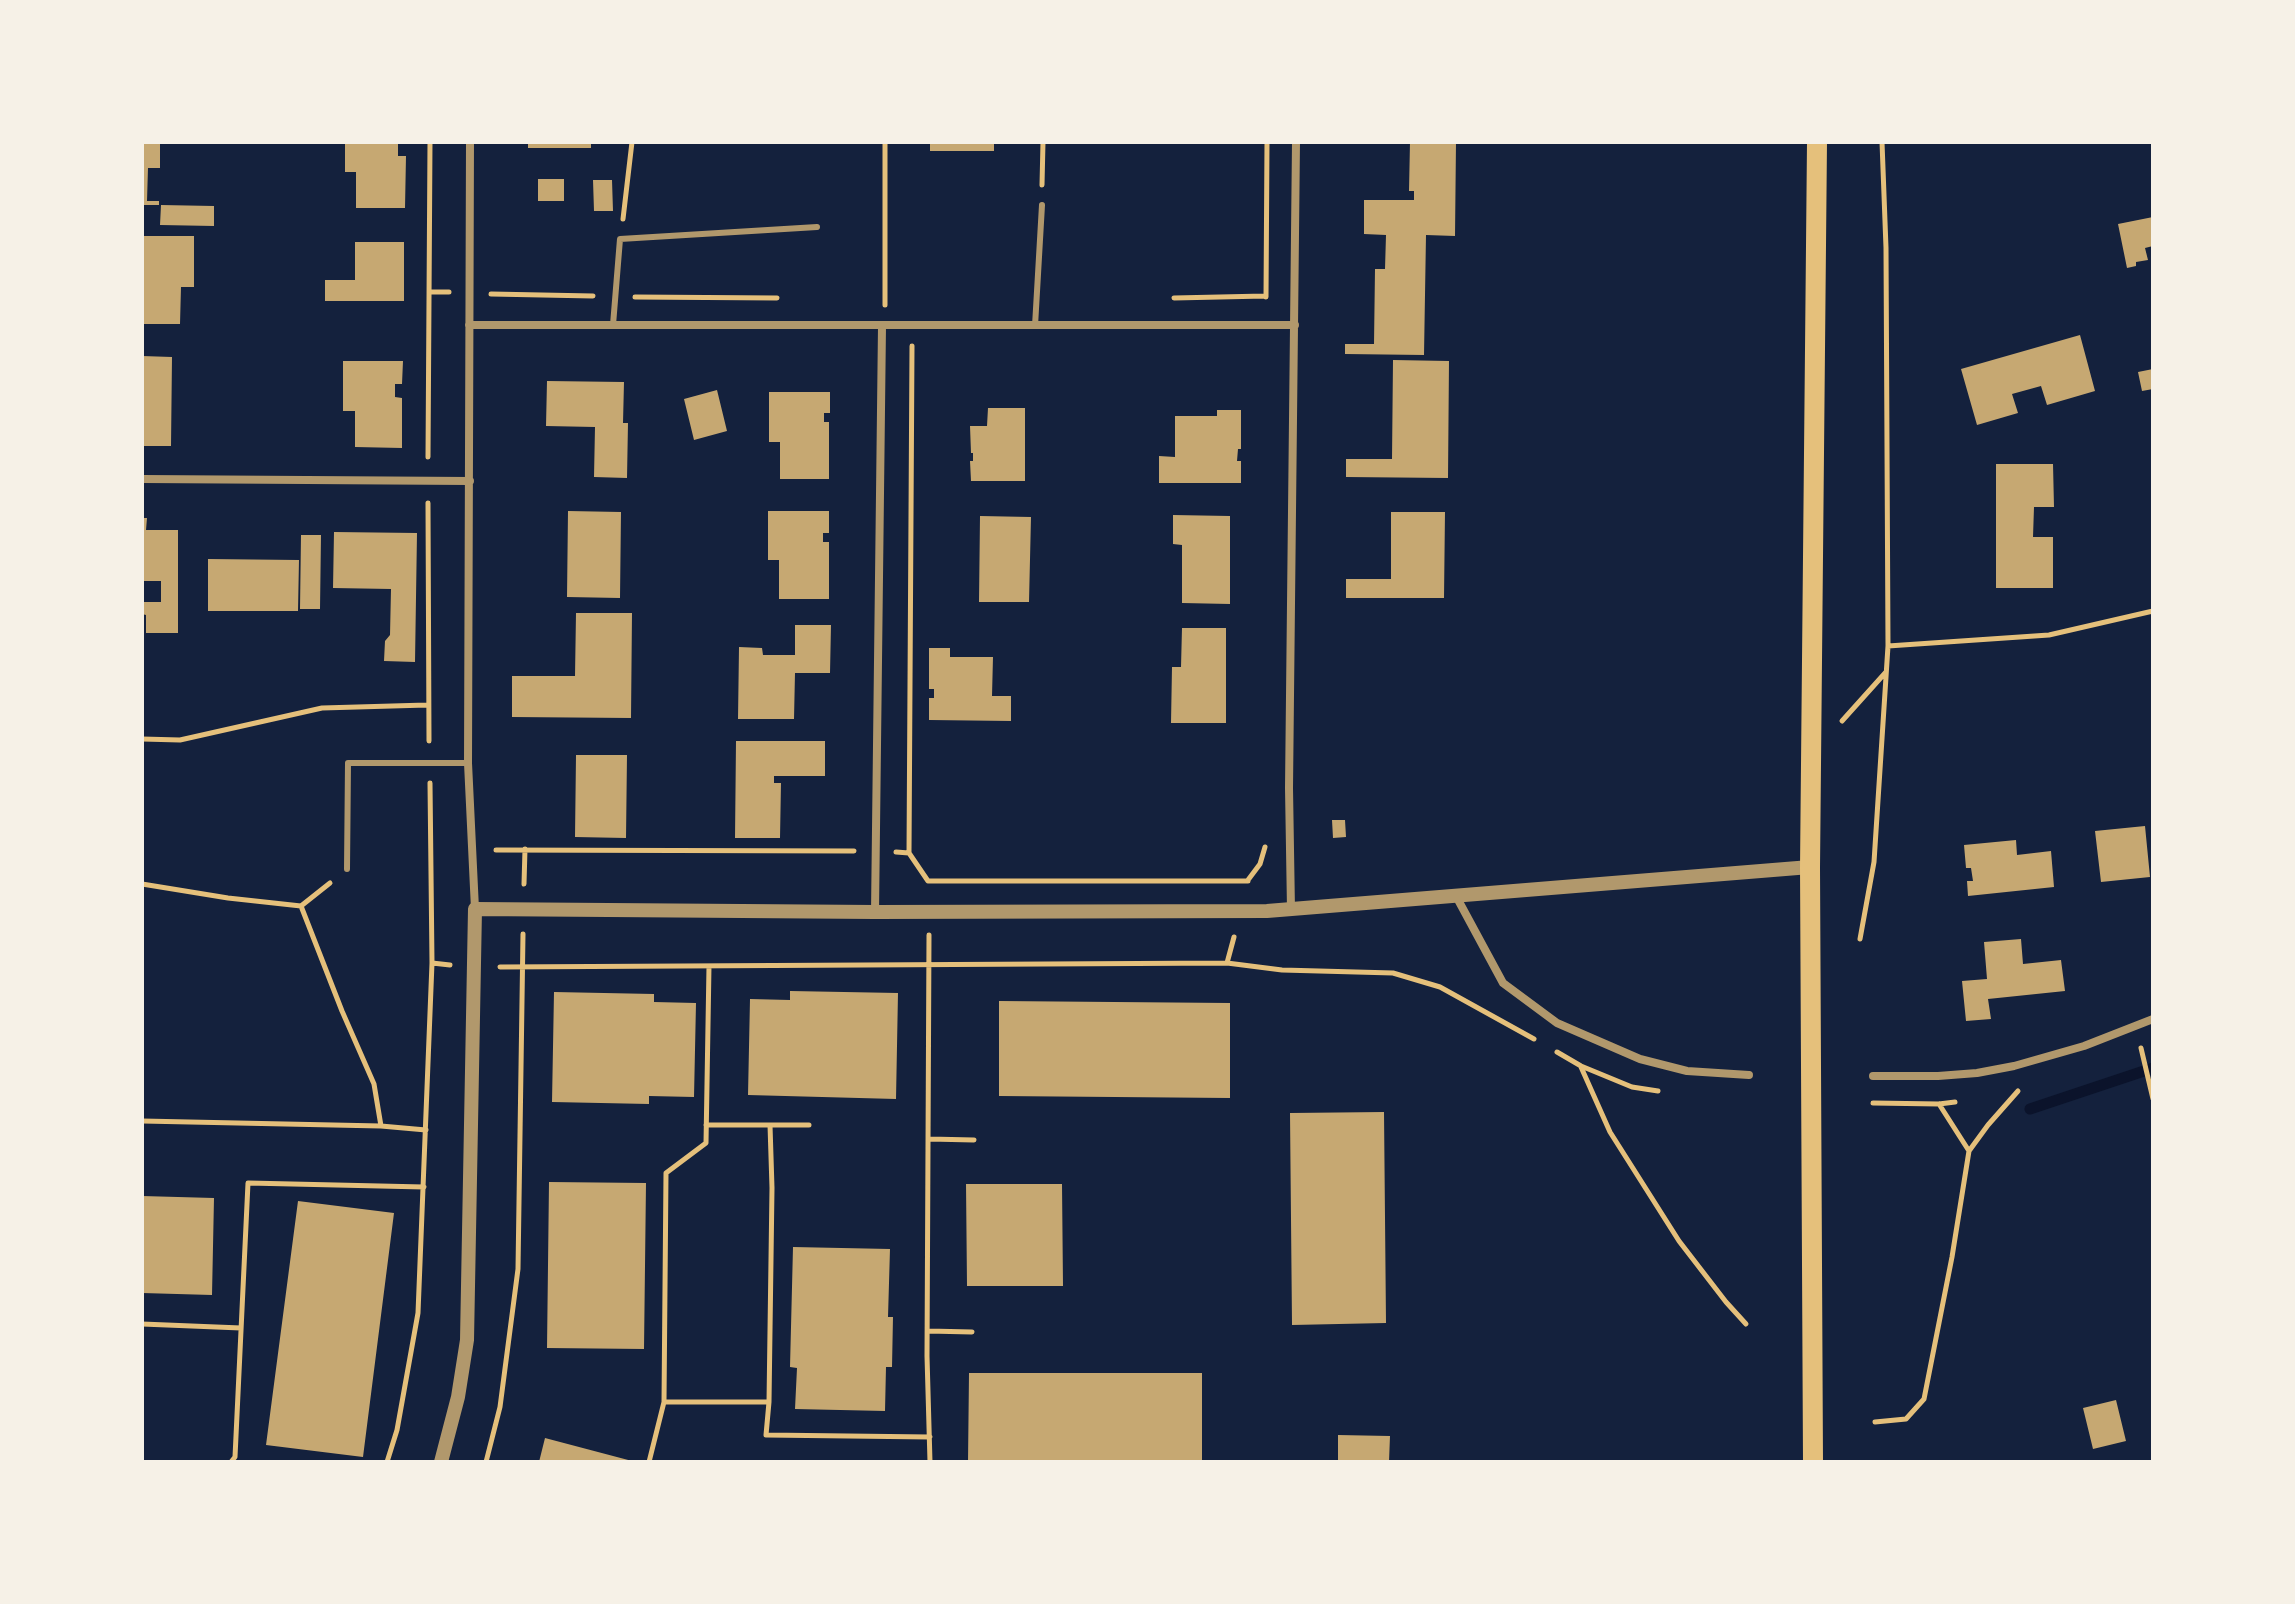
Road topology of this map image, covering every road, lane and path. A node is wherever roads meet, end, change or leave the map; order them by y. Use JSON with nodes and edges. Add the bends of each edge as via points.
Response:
{"nodes":[{"id":1,"x":430,"y":142,"type":"edge"},
{"id":2,"x":470,"y":142,"type":"edge"},
{"id":3,"x":632,"y":142,"type":"edge"},
{"id":4,"x":885,"y":142,"type":"edge"},
{"id":5,"x":1043,"y":142,"type":"edge"},
{"id":6,"x":1296,"y":142,"type":"edge"},
{"id":7,"x":1817,"y":142,"type":"edge"},
{"id":8,"x":1882,"y":142,"type":"edge"},
{"id":9,"x":1042,"y":205,"type":"joint"},
{"id":10,"x":817,"y":227,"type":"dead end"},
{"id":11,"x":620,"y":239,"type":"junction"},
{"id":12,"x":469,"y":325,"type":"junction"},
{"id":13,"x":613,"y":325,"type":"junction"},
{"id":14,"x":1295,"y":325,"type":"junction"},
{"id":15,"x":882,"y":326,"type":"junction"},
{"id":16,"x":912,"y":326,"type":"junction"},
{"id":17,"x":1035,"y":326,"type":"junction"},
{"id":18,"x":142,"y":479,"type":"edge"},
{"id":19,"x":428,"y":481,"type":"junction"},
{"id":20,"x":470,"y":481,"type":"junction"},
{"id":21,"x":2153,"y":611,"type":"edge"},
{"id":22,"x":1888,"y":646,"type":"junction"},
{"id":23,"x":1887,"y":672,"type":"junction"},
{"id":24,"x":427,"y":705,"type":"junction"},
{"id":25,"x":142,"y":739,"type":"edge"},
{"id":26,"x":1811,"y":755,"type":"junction"},
{"id":27,"x":430,"y":763,"type":"junction"},
{"id":28,"x":468,"y":763,"type":"junction"},
{"id":29,"x":525,"y":849,"type":"junction"},
{"id":30,"x":432,"y":850,"type":"junction"},
{"id":31,"x":471,"y":850,"type":"junction"},
{"id":32,"x":875,"y":851,"type":"junction"},
{"id":33,"x":909,"y":853,"type":"junction"},
{"id":34,"x":1810,"y":867,"type":"junction"},
{"id":35,"x":347,"y":869,"type":"joint"},
{"id":36,"x":928,"y":881,"type":"junction"},
{"id":37,"x":1248,"y":881,"type":"dead end"},
{"id":38,"x":142,"y":884,"type":"edge"},
{"id":39,"x":1456,"y":895,"type":"junction"},
{"id":40,"x":301,"y":906,"type":"junction"},
{"id":41,"x":475,"y":909,"type":"junction"},
{"id":42,"x":524,"y":910,"type":"junction"},
{"id":43,"x":1291,"y":910,"type":"junction"},
{"id":44,"x":875,"y":912,"type":"junction"},
{"id":45,"x":929,"y":912,"type":"junction"},
{"id":46,"x":1860,"y":939,"type":"dead end"},
{"id":47,"x":432,"y":963,"type":"junction"},
{"id":48,"x":930,"y":965,"type":"junction"},
{"id":49,"x":709,"y":966,"type":"junction"},
{"id":50,"x":476,"y":967,"type":"junction"},
{"id":51,"x":522,"y":967,"type":"junction"},
{"id":52,"x":2153,"y":1019,"type":"edge"},
{"id":53,"x":1540,"y":1042,"type":"dead end"},
{"id":54,"x":2153,"y":1044,"type":"edge"},
{"id":55,"x":2141,"y":1048,"type":"junction"},
{"id":56,"x":1553,"y":1049,"type":"dead end"},
{"id":57,"x":2127,"y":1053,"type":"dead end"},
{"id":58,"x":1581,"y":1066,"type":"junction"},
{"id":59,"x":1749,"y":1075,"type":"dead end"},
{"id":60,"x":1873,"y":1076,"type":"dead end"},
{"id":61,"x":2029,"y":1087,"type":"dead end"},
{"id":62,"x":1661,"y":1091,"type":"dead end"},
{"id":63,"x":2153,"y":1099,"type":"edge"},
{"id":64,"x":1873,"y":1103,"type":"dead end"},
{"id":65,"x":142,"y":1121,"type":"edge"},
{"id":66,"x":706,"y":1125,"type":"junction"},
{"id":67,"x":770,"y":1125,"type":"junction"},
{"id":68,"x":809,"y":1125,"type":"dead end"},
{"id":69,"x":381,"y":1126,"type":"junction"},
{"id":70,"x":426,"y":1130,"type":"junction"},
{"id":71,"x":929,"y":1139,"type":"junction"},
{"id":72,"x":974,"y":1140,"type":"dead end"},
{"id":73,"x":1969,"y":1151,"type":"junction"},
{"id":74,"x":424,"y":1187,"type":"junction"},
{"id":75,"x":142,"y":1324,"type":"edge"},
{"id":76,"x":1746,"y":1324,"type":"dead end"},
{"id":77,"x":241,"y":1328,"type":"junction"},
{"id":78,"x":928,"y":1331,"type":"junction"},
{"id":79,"x":972,"y":1332,"type":"dead end"},
{"id":80,"x":664,"y":1402,"type":"junction"},
{"id":81,"x":769,"y":1402,"type":"junction"},
{"id":82,"x":1875,"y":1422,"type":"dead end"},
{"id":83,"x":930,"y":1437,"type":"junction"},
{"id":84,"x":231,"y":1462,"type":"edge"},
{"id":85,"x":387,"y":1462,"type":"edge"},
{"id":86,"x":441,"y":1462,"type":"edge"},
{"id":87,"x":486,"y":1462,"type":"edge"},
{"id":88,"x":649,"y":1462,"type":"edge"},
{"id":89,"x":930,"y":1462,"type":"edge"},
{"id":90,"x":1813,"y":1462,"type":"edge"}],
"edges":[{"from":1,"to":19,"type":"path"},
{"from":2,"to":12,"type":"street"},
{"from":3,"to":11,"type":"path"},
{"from":4,"to":15,"type":"path"},
{"from":5,"to":9,"type":"path"},
{"from":6,"to":14,"type":"street"},
{"from":7,"to":26,"type":"main road"},
{"from":8,"to":22,"type":"path"},
{"from":9,"to":17,"type":"lane"},
{"from":10,"to":11,"type":"lane"},
{"from":11,"to":13,"type":"lane"},
{"from":12,"to":13,"type":"street"},
{"from":12,"to":20,"type":"street"},
{"from":13,"to":15,"type":"street"},
{"from":14,"to":17,"type":"street"},
{"from":14,"to":43,"type":"street"},
{"from":15,"to":16,"type":"street"},
{"from":15,"to":32,"type":"street"},
{"from":16,"to":17,"type":"street"},
{"from":16,"to":33,"type":"path"},
{"from":18,"to":19,"type":"street"},
{"from":19,"to":20,"type":"street"},
{"from":19,"to":24,"type":"path"},
{"from":20,"to":28,"type":"street"},
{"from":21,"to":22,"type":"path","via":[[2049,635]]},
{"from":22,"to":23,"type":"path"},
{"from":23,"to":26,"type":"path"},
{"from":23,"to":46,"type":"path","via":[[1874,862]]},
{"from":24,"to":25,"type":"path","via":[[322,708],[180,740]]},
{"from":24,"to":27,"type":"path"},
{"from":26,"to":34,"type":"main road"},
{"from":27,"to":28,"type":"lane"},
{"from":27,"to":30,"type":"path"},
{"from":27,"to":35,"type":"lane","via":[[348,763]]},
{"from":28,"to":31,"type":"street"},
{"from":29,"to":31,"type":"path"},
{"from":29,"to":32,"type":"path"},
{"from":29,"to":42,"type":"path"},
{"from":30,"to":31,"type":"path"},
{"from":30,"to":47,"type":"path"},
{"from":31,"to":41,"type":"street"},
{"from":32,"to":33,"type":"path"},
{"from":32,"to":44,"type":"street"},
{"from":33,"to":36,"type":"path"},
{"from":34,"to":39,"type":"street"},
{"from":34,"to":90,"type":"main road"},
{"from":35,"to":40,"type":"path"},
{"from":36,"to":37,"type":"path"},
{"from":36,"to":45,"type":"path"},
{"from":38,"to":40,"type":"path"},
{"from":39,"to":43,"type":"street"},
{"from":39,"to":59,"type":"street","via":[[1503,983],[1557,1023],[1640,1059],[1687,1071]]},
{"from":40,"to":69,"type":"path","via":[[374,1084]]},
{"from":41,"to":42,"type":"street"},
{"from":41,"to":50,"type":"street"},
{"from":42,"to":44,"type":"street"},
{"from":42,"to":51,"type":"path"},
{"from":43,"to":45,"type":"street"},
{"from":44,"to":45,"type":"street"},
{"from":45,"to":48,"type":"path"},
{"from":47,"to":50,"type":"path"},
{"from":47,"to":70,"type":"path"},
{"from":48,"to":49,"type":"path"},
{"from":48,"to":53,"type":"path","via":[[1227,963],[1393,973],[1440,987]]},
{"from":48,"to":71,"type":"path"},
{"from":49,"to":51,"type":"path"},
{"from":49,"to":66,"type":"path"},
{"from":50,"to":51,"type":"path"},
{"from":50,"to":86,"type":"street","via":[[467,1340]]},
{"from":51,"to":87,"type":"path","via":[[518,1269],[500,1407]]},
{"from":52,"to":60,"type":"street","via":[[2014,1066],[1951,1075]]},
{"from":54,"to":55,"type":"path"},
{"from":55,"to":57,"type":"path"},
{"from":55,"to":63,"type":"path"},
{"from":56,"to":58,"type":"path"},
{"from":58,"to":62,"type":"path","via":[[1632,1087]]},
{"from":58,"to":76,"type":"path","via":[[1610,1132],[1679,1241]]},
{"from":61,"to":73,"type":"path","via":[[2015,1092]]},
{"from":64,"to":73,"type":"path","via":[[1939,1104]]},
{"from":65,"to":69,"type":"path"},
{"from":66,"to":67,"type":"path"},
{"from":66,"to":80,"type":"path","via":[[706,1143],[666,1173]]},
{"from":67,"to":68,"type":"path"},
{"from":67,"to":81,"type":"path"},
{"from":69,"to":70,"type":"path"},
{"from":70,"to":74,"type":"path"},
{"from":71,"to":72,"type":"path"},
{"from":71,"to":78,"type":"path"},
{"from":73,"to":82,"type":"path","via":[[1924,1399],[1906,1419]]},
{"from":74,"to":77,"type":"path","via":[[248,1183]]},
{"from":74,"to":85,"type":"path","via":[[418,1313]]},
{"from":75,"to":77,"type":"path"},
{"from":77,"to":84,"type":"path"},
{"from":78,"to":79,"type":"path"},
{"from":78,"to":83,"type":"path"},
{"from":80,"to":81,"type":"path"},
{"from":80,"to":88,"type":"path"},
{"from":81,"to":83,"type":"path","via":[[766,1435]]},
{"from":83,"to":89,"type":"path"}]}
